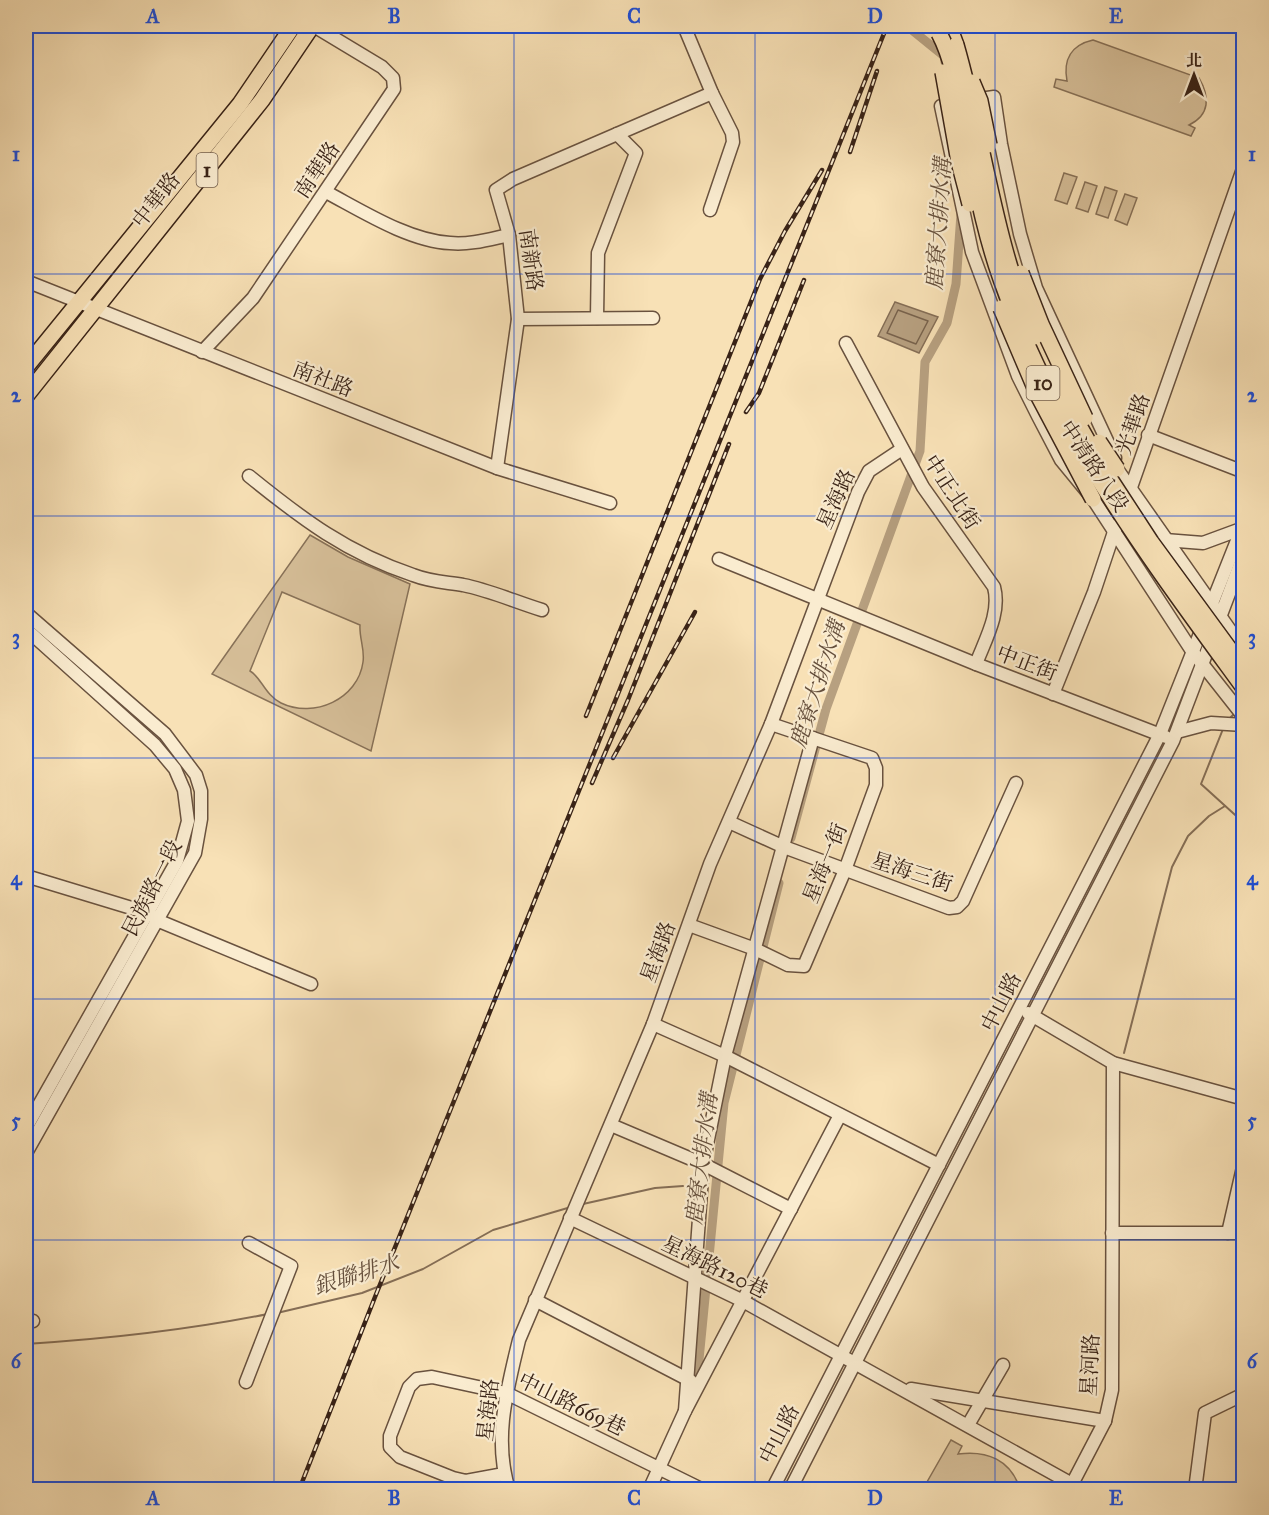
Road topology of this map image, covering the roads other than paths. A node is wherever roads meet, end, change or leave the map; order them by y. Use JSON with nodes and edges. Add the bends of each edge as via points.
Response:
{"nodes":[{"id":1,"x":293,"y":26,"type":"edge"},
{"id":2,"x":313,"y":26,"type":"edge"},
{"id":3,"x":684,"y":26,"type":"edge"},
{"id":4,"x":942,"y":28,"type":"edge"},
{"id":5,"x":956,"y":45,"type":"junction"},
{"id":6,"x":712,"y":93,"type":"junction"},
{"id":7,"x":617,"y":134,"type":"junction"},
{"id":8,"x":1244,"y":166,"type":"edge"},
{"id":9,"x":326,"y":192,"type":"junction"},
{"id":10,"x":710,"y":210,"type":"dead end"},
{"id":11,"x":510,"y":235,"type":"junction"},
{"id":12,"x":26,"y":282,"type":"edge"},
{"id":13,"x":78,"y":304,"type":"junction"},
{"id":14,"x":95,"y":310,"type":"junction"},
{"id":15,"x":597,"y":318,"type":"junction"},
{"id":16,"x":653,"y":318,"type":"dead end"},
{"id":17,"x":518,"y":319,"type":"junction"},
{"id":18,"x":846,"y":343,"type":"dead end"},
{"id":19,"x":202,"y":352,"type":"junction"},
{"id":20,"x":26,"y":367,"type":"edge"},
{"id":21,"x":26,"y":396,"type":"edge"},
{"id":22,"x":1148,"y":435,"type":"junction"},
{"id":23,"x":902,"y":449,"type":"junction"},
{"id":24,"x":497,"y":468,"type":"junction"},
{"id":25,"x":1118,"y":470,"type":"junction"},
{"id":26,"x":1244,"y":471,"type":"edge"},
{"id":27,"x":249,"y":476,"type":"dead end"},
{"id":28,"x":1132,"y":488,"type":"junction"},
{"id":29,"x":1093,"y":499,"type":"junction"},
{"id":30,"x":610,"y":503,"type":"dead end"},
{"id":31,"x":1242,"y":526,"type":"edge"},
{"id":32,"x":1114,"y":532,"type":"junction"},
{"id":33,"x":1165,"y":540,"type":"junction"},
{"id":34,"x":1244,"y":554,"type":"edge"},
{"id":35,"x":719,"y":559,"type":"dead end"},
{"id":36,"x":816,"y":599,"type":"junction"},
{"id":37,"x":1211,"y":605,"type":"junction"},
{"id":38,"x":542,"y":610,"type":"dead end"},
{"id":39,"x":26,"y":613,"type":"edge"},
{"id":40,"x":1221,"y":617,"type":"junction"},
{"id":41,"x":26,"y":629,"type":"edge"},
{"id":42,"x":1244,"y":650,"type":"edge"},
{"id":43,"x":1192,"y":651,"type":"junction"},
{"id":44,"x":976,"y":664,"type":"junction"},
{"id":45,"x":1202,"y":665,"type":"junction"},
{"id":46,"x":1244,"y":671,"type":"edge"},
{"id":47,"x":1244,"y":688,"type":"edge"},
{"id":48,"x":1053,"y":694,"type":"junction"},
{"id":49,"x":1244,"y":717,"type":"edge"},
{"id":50,"x":771,"y":724,"type":"junction"},
{"id":51,"x":1244,"y":725,"type":"edge"},
{"id":52,"x":1160,"y":734,"type":"junction"},
{"id":53,"x":1175,"y":736,"type":"junction"},
{"id":54,"x":813,"y":738,"type":"junction"},
{"id":55,"x":1016,"y":783,"type":"dead end"},
{"id":56,"x":729,"y":822,"type":"junction"},
{"id":57,"x":784,"y":847,"type":"junction"},
{"id":58,"x":845,"y":870,"type":"junction"},
{"id":59,"x":26,"y":876,"type":"edge"},
{"id":60,"x":148,"y":913,"type":"junction"},
{"id":61,"x":159,"y":921,"type":"junction"},
{"id":62,"x":689,"y":926,"type":"junction"},
{"id":63,"x":755,"y":949,"type":"junction"},
{"id":64,"x":311,"y":984,"type":"dead end"},
{"id":65,"x":1019,"y":1009,"type":"junction"},
{"id":66,"x":1033,"y":1015,"type":"junction"},
{"id":67,"x":653,"y":1024,"type":"junction"},
{"id":68,"x":725,"y":1056,"type":"junction"},
{"id":69,"x":1113,"y":1063,"type":"junction"},
{"id":70,"x":1244,"y":1098,"type":"edge"},
{"id":71,"x":840,"y":1115,"type":"junction"},
{"id":72,"x":611,"y":1125,"type":"junction"},
{"id":73,"x":26,"y":1128,"type":"edge"},
{"id":74,"x":26,"y":1153,"type":"edge"},
{"id":75,"x":703,"y":1164,"type":"junction"},
{"id":76,"x":1244,"y":1164,"type":"edge"},
{"id":77,"x":939,"y":1165,"type":"junction"},
{"id":78,"x":791,"y":1209,"type":"junction"},
{"id":79,"x":570,"y":1218,"type":"junction"},
{"id":80,"x":1112,"y":1233,"type":"junction"},
{"id":81,"x":1228,"y":1233,"type":"junction"},
{"id":82,"x":1244,"y":1233,"type":"edge"},
{"id":83,"x":249,"y":1244,"type":"dead end"},
{"id":84,"x":693,"y":1278,"type":"junction"},
{"id":85,"x":535,"y":1300,"type":"junction"},
{"id":86,"x":741,"y":1300,"type":"junction"},
{"id":87,"x":841,"y":1355,"type":"junction"},
{"id":88,"x":855,"y":1362,"type":"junction"},
{"id":89,"x":1003,"y":1365,"type":"dead end"},
{"id":90,"x":686,"y":1380,"type":"junction"},
{"id":91,"x":246,"y":1382,"type":"dead end"},
{"id":92,"x":699,"y":1384,"type":"junction"},
{"id":93,"x":901,"y":1388,"type":"junction"},
{"id":94,"x":506,"y":1393,"type":"junction"},
{"id":95,"x":1244,"y":1394,"type":"edge"},
{"id":96,"x":982,"y":1401,"type":"junction"},
{"id":97,"x":685,"y":1411,"type":"junction"},
{"id":98,"x":1106,"y":1421,"type":"junction"},
{"id":99,"x":968,"y":1425,"type":"junction"},
{"id":100,"x":660,"y":1468,"type":"junction"},
{"id":101,"x":504,"y":1474,"type":"junction"},
{"id":102,"x":1071,"y":1486,"type":"edge"},
{"id":103,"x":509,"y":1490,"type":"edge"},
{"id":104,"x":649,"y":1490,"type":"edge"},
{"id":105,"x":703,"y":1490,"type":"edge"},
{"id":106,"x":772,"y":1490,"type":"edge"},
{"id":107,"x":789,"y":1490,"type":"edge"},
{"id":108,"x":1195,"y":1490,"type":"edge"}],
"edges":[{"from":1,"to":13,"type":"main road","name":"中華路","number":"1","via":[[240,104]]},
{"from":2,"to":9,"type":"street","name":"南華路","via":[[382,67],[393,78],[394,89]]},
{"from":2,"to":14,"type":"main road","name":"中華路","number":"1","via":[[262,100]]},
{"from":3,"to":6,"type":"street"},
{"from":4,"to":5,"type":"main road","number":"10"},
{"from":4,"to":29,"type":"main road","bridge":true,"via":[[959,162],[995,290],[1038,395]]},
{"from":4,"to":47,"type":"main road","number":"10","bridge":true,"via":[[985,226],[1011,306],[1043,382],[1098,481]]},
{"from":5,"to":25,"type":"main road","bridge":true,"via":[[980,101],[996,183],[1022,277],[1087,422]]},
{"from":5,"to":46,"type":"main road","number":"10","bridge":true,"via":[[992,209],[1010,270],[1053,380],[1145,533]]},
{"from":6,"to":7,"type":"street"},
{"from":6,"to":10,"type":"street","via":[[734,142]]},
{"from":7,"to":11,"type":"street","name":"南新路","via":[[496,190]]},
{"from":7,"to":15,"type":"street","via":[[636,153],[598,253]]},
{"from":8,"to":22,"type":"street","name":"光華路"},
{"from":9,"to":11,"type":"street","via":[[375,218],[435,242],[466,243]]},
{"from":9,"to":19,"type":"street","name":"南華路","via":[[253,298]]},
{"from":11,"to":17,"type":"street","name":"南新路"},
{"from":12,"to":13,"type":"street","name":"南社路"},
{"from":13,"to":14,"type":"street","name":"南社路"},
{"from":13,"to":20,"type":"main road","name":"中華路","number":"1"},
{"from":14,"to":19,"type":"street","name":"南社路"},
{"from":14,"to":21,"type":"main road","name":"中華路","number":"1"},
{"from":15,"to":16,"type":"street"},
{"from":15,"to":17,"type":"street"},
{"from":17,"to":24,"type":"street","name":"南新路"},
{"from":18,"to":23,"type":"street","name":"中正北街"},
{"from":19,"to":24,"type":"street","name":"南社路"},
{"from":22,"to":26,"type":"street"},
{"from":22,"to":28,"type":"street","name":"光華路"},
{"from":23,"to":36,"type":"street","name":"星海路","via":[[869,471]]},
{"from":23,"to":44,"type":"street","name":"中正北街","via":[[923,487],[994,588],[996,610]]},
{"from":24,"to":30,"type":"street","name":"南社路"},
{"from":25,"to":28,"type":"street","name":"中清路八段"},
{"from":25,"to":29,"type":"street","name":"中清路八段","via":[[1114,453],[1036,288],[1015,211],[994,97],[941,106],[968,232],[1018,376],[1061,460]]},
{"from":27,"to":38,"type":"street","via":[[311,525],[382,563],[414,576],[462,585]]},
{"from":28,"to":32,"type":"street","name":"光華路"},
{"from":28,"to":33,"type":"street","name":"中清路八段"},
{"from":29,"to":32,"type":"street","name":"中清路八段"},
{"from":31,"to":33,"type":"street","via":[[1203,543]]},
{"from":31,"to":37,"type":"street","name":"中山路"},
{"from":32,"to":43,"type":"street","name":"中清路八段"},
{"from":32,"to":48,"type":"street","name":"光華路"},
{"from":33,"to":37,"type":"street","name":"中清路八段"},
{"from":34,"to":40,"type":"street","name":"中山路"},
{"from":35,"to":36,"type":"street","name":"中正街"},
{"from":36,"to":44,"type":"street","name":"中正街"},
{"from":36,"to":50,"type":"street","name":"星海路"},
{"from":37,"to":40,"type":"street","name":"中清路八段"},
{"from":37,"to":43,"type":"street","name":"中山路"},
{"from":39,"to":61,"type":"street","name":"民族路一段","via":[[165,734],[195,775],[201,791],[201,819],[195,853]]},
{"from":40,"to":42,"type":"street","name":"中清路八段"},
{"from":40,"to":45,"type":"street","name":"中山路"},
{"from":41,"to":60,"type":"street","name":"民族路一段","via":[[156,745],[175,769],[184,790],[188,821],[177,861]]},
{"from":43,"to":45,"type":"street","name":"中清路八段"},
{"from":43,"to":52,"type":"street","name":"中山路"},
{"from":44,"to":48,"type":"street","name":"中正街"},
{"from":45,"to":46,"type":"street","via":[[1228,676]]},
{"from":45,"to":49,"type":"street","name":"中清路八段"},
{"from":45,"to":53,"type":"street","name":"中山路"},
{"from":48,"to":52,"type":"street","name":"中正街"},
{"from":50,"to":54,"type":"street","name":"星海一街"},
{"from":50,"to":56,"type":"street","name":"星海路"},
{"from":51,"to":53,"type":"street","via":[[1211,723]]},
{"from":52,"to":53,"type":"street","name":"中正街"},
{"from":52,"to":65,"type":"street","name":"中山路"},
{"from":53,"to":66,"type":"street","name":"中山路"},
{"from":54,"to":57,"type":"street"},
{"from":54,"to":58,"type":"street","name":"星海一街","via":[[872,758],[876,768],[876,785]]},
{"from":55,"to":58,"type":"street","name":"星海三街","via":[[963,901],[957,906],[949,908]]},
{"from":56,"to":57,"type":"street","name":"星海三街"},
{"from":56,"to":62,"type":"street","name":"星海路"},
{"from":57,"to":58,"type":"street","name":"星海三街"},
{"from":57,"to":63,"type":"street"},
{"from":58,"to":63,"type":"street","name":"星海一街","via":[[804,966],[789,965]]},
{"from":59,"to":60,"type":"street"},
{"from":60,"to":61,"type":"street"},
{"from":60,"to":73,"type":"street","name":"民族路一段"},
{"from":61,"to":64,"type":"street"},
{"from":61,"to":74,"type":"street","name":"民族路一段"},
{"from":62,"to":63,"type":"street","name":"星海一街"},
{"from":62,"to":67,"type":"street","name":"星海路"},
{"from":63,"to":68,"type":"street"},
{"from":65,"to":66,"type":"street"},
{"from":65,"to":77,"type":"street","name":"中山路"},
{"from":66,"to":69,"type":"street"},
{"from":66,"to":88,"type":"street","name":"中山路"},
{"from":67,"to":68,"type":"street"},
{"from":67,"to":72,"type":"street","name":"星海路"},
{"from":68,"to":71,"type":"street"},
{"from":68,"to":75,"type":"street"},
{"from":69,"to":70,"type":"street"},
{"from":69,"to":80,"type":"street","name":"星河路"},
{"from":71,"to":77,"type":"street"},
{"from":71,"to":78,"type":"street"},
{"from":72,"to":75,"type":"street"},
{"from":72,"to":79,"type":"street","name":"星海路"},
{"from":75,"to":78,"type":"street"},
{"from":75,"to":84,"type":"street"},
{"from":76,"to":81,"type":"street"},
{"from":77,"to":87,"type":"street","name":"中山路"},
{"from":78,"to":86,"type":"street"},
{"from":79,"to":84,"type":"street","name":"星海路120巷"},
{"from":79,"to":85,"type":"street","name":"星海路"},
{"from":80,"to":81,"type":"street"},
{"from":80,"to":98,"type":"street","name":"星河路","via":[[1112,1389]]},
{"from":81,"to":82,"type":"street"},
{"from":83,"to":91,"type":"street","via":[[291,1266]]},
{"from":84,"to":86,"type":"street","name":"星海路120巷"},
{"from":84,"to":90,"type":"street"},
{"from":85,"to":90,"type":"street"},
{"from":85,"to":94,"type":"street","name":"星海路","via":[[519,1340]]},
{"from":86,"to":87,"type":"street","name":"星海路120巷"},
{"from":86,"to":92,"type":"street"},
{"from":87,"to":88,"type":"street","name":"星海路120巷"},
{"from":87,"to":106,"type":"street","name":"中山路"},
{"from":88,"to":93,"type":"street","name":"星海路120巷"},
{"from":88,"to":107,"type":"street","name":"中山路"},
{"from":89,"to":96,"type":"street"},
{"from":90,"to":92,"type":"street"},
{"from":90,"to":97,"type":"street"},
{"from":92,"to":97,"type":"street"},
{"from":93,"to":96,"type":"street"},
{"from":93,"to":99,"type":"street","name":"星海路120巷"},
{"from":94,"to":100,"type":"street","name":"中山路669巷"},
{"from":94,"to":101,"type":"street","name":"星海路","via":[[501,1434]]},
{"from":94,"to":101,"type":"street","name":"中山路669巷","via":[[432,1377],[417,1379],[409,1387],[390,1436],[390,1447],[400,1457],[453,1479],[466,1481]]},
{"from":95,"to":108,"type":"street","via":[[1205,1413]]},
{"from":96,"to":98,"type":"street"},
{"from":96,"to":99,"type":"street"},
{"from":97,"to":100,"type":"street"},
{"from":98,"to":102,"type":"street","name":"星河路"},
{"from":99,"to":102,"type":"street","name":"星海路120巷"},
{"from":100,"to":104,"type":"street"},
{"from":100,"to":105,"type":"street","name":"中山路669巷"},
{"from":101,"to":103,"type":"street","name":"星海路"}]}
